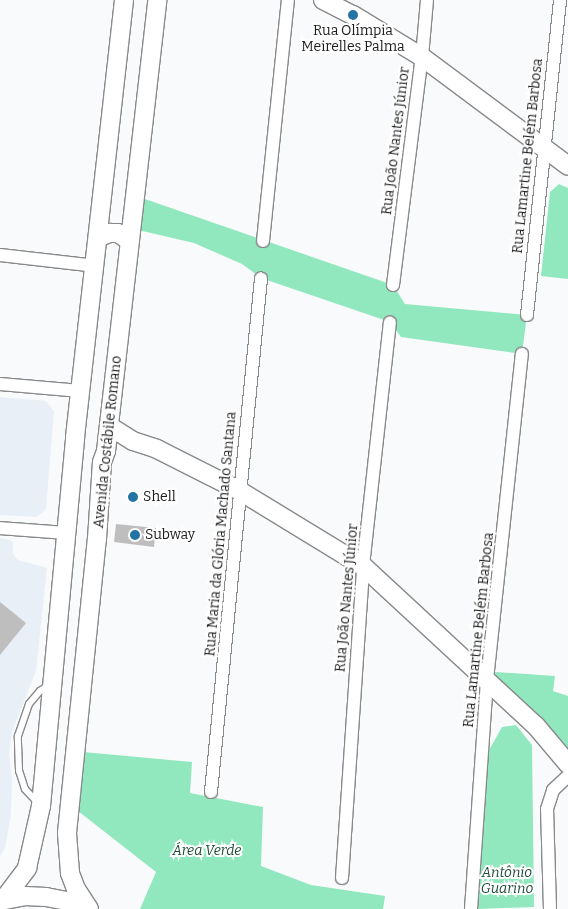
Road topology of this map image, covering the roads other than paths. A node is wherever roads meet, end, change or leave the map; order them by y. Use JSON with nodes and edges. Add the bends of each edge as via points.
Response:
{"nodes":[{"id":1,"x":124,"y":0,"type":"edge"},
{"id":2,"x":157,"y":0,"type":"edge"},
{"id":3,"x":288,"y":0,"type":"edge"},
{"id":4,"x":323,"y":0,"type":"edge"},
{"id":5,"x":427,"y":0,"type":"edge"},
{"id":6,"x":560,"y":0,"type":"edge"},
{"id":7,"x":422,"y":57,"type":"junction"},
{"id":8,"x":544,"y":146,"type":"junction"},
{"id":9,"x":568,"y":166,"type":"edge"},
{"id":10,"x":99,"y":237,"type":"junction"},
{"id":11,"x":130,"y":241,"type":"junction"},
{"id":12,"x":263,"y":241,"type":"dead end"},
{"id":13,"x":0,"y":255,"type":"edge"},
{"id":14,"x":96,"y":266,"type":"junction"},
{"id":15,"x":260,"y":278,"type":"dead end"},
{"id":16,"x":393,"y":285,"type":"dead end"},
{"id":17,"x":527,"y":315,"type":"dead end"},
{"id":18,"x":390,"y":322,"type":"dead end"},
{"id":19,"x":522,"y":354,"type":"dead end"},
{"id":20,"x":0,"y":384,"type":"edge"},
{"id":21,"x":81,"y":392,"type":"junction"},
{"id":22,"x":109,"y":426,"type":"junction"},
{"id":23,"x":134,"y":441,"type":"junction"},
{"id":24,"x":104,"y":456,"type":"junction"},
{"id":25,"x":75,"y":459,"type":"junction"},
{"id":26,"x":240,"y":492,"type":"junction"},
{"id":27,"x":0,"y":528,"type":"edge"},
{"id":28,"x":67,"y":533,"type":"junction"},
{"id":29,"x":363,"y":566,"type":"junction"},
{"id":30,"x":488,"y":680,"type":"junction"},
{"id":31,"x":52,"y":683,"type":"junction"},
{"id":32,"x":568,"y":764,"type":"edge"},
{"id":33,"x":568,"y":776,"type":"edge"},
{"id":34,"x":211,"y":792,"type":"dead end"},
{"id":35,"x":40,"y":806,"type":"junction"},
{"id":36,"x":342,"y":878,"type":"dead end"},
{"id":37,"x":2,"y":900,"type":"edge"},
{"id":38,"x":82,"y":909,"type":"edge"},
{"id":39,"x":89,"y":909,"type":"edge"},
{"id":40,"x":471,"y":909,"type":"edge"},
{"id":41,"x":550,"y":909,"type":"edge"}],
"edges":[{"from":1,"to":10,"type":"main road"},
{"from":2,"to":11,"type":"main road","name":"Avenida Costábile Romano"},
{"from":3,"to":12,"type":"street"},
{"from":4,"to":7,"type":"main road"},
{"from":5,"to":7,"type":"street","name":"Rua João Nantes Júnior"},
{"from":6,"to":8,"type":"street","name":"Rua Lamartine Belém Barbosa"},
{"from":7,"to":8,"type":"main road"},
{"from":7,"to":16,"type":"street","name":"Rua João Nantes Júnior"},
{"from":8,"to":9,"type":"main road"},
{"from":8,"to":17,"type":"street","name":"Rua Lamartine Belém Barbosa"},
{"from":10,"to":11,"type":"main road","via":[[118,233]]},
{"from":10,"to":14,"type":"main road"},
{"from":11,"to":22,"type":"main road","name":"Avenida Costábile Romano"},
{"from":13,"to":14,"type":"street"},
{"from":14,"to":21,"type":"main road"},
{"from":15,"to":26,"type":"street","name":"Rua Maria da Glória Machado Santana"},
{"from":18,"to":29,"type":"street","name":"Rua João Nantes Júnior"},
{"from":19,"to":30,"type":"street","name":"Rua Lamartine Belém Barbosa"},
{"from":20,"to":21,"type":"street"},
{"from":21,"to":25,"type":"main road"},
{"from":22,"to":23,"type":"main road"},
{"from":22,"to":24,"type":"main road","name":"Avenida Costábile Romano"},
{"from":23,"to":24,"type":"main road"},
{"from":23,"to":26,"type":"main road"},
{"from":24,"to":25,"type":"main road","via":[[89,467]]},
{"from":24,"to":39,"type":"main road","name":"Avenida Costábile Romano","via":[[67,833],[70,873]]},
{"from":25,"to":28,"type":"main road"},
{"from":26,"to":29,"type":"main road"},
{"from":26,"to":34,"type":"street","name":"Rua Maria da Glória Machado Santana"},
{"from":27,"to":28,"type":"street"},
{"from":28,"to":31,"type":"main road"},
{"from":29,"to":30,"type":"main road"},
{"from":29,"to":36,"type":"street","name":"Rua João Nantes Júnior"},
{"from":30,"to":32,"type":"main road","via":[[536,726]]},
{"from":30,"to":40,"type":"street","name":"Rua Lamartine Belém Barbosa"},
{"from":31,"to":35,"type":"main road"},
{"from":31,"to":35,"type":"lane","via":[[29,704],[18,736],[19,772],[25,788]]},
{"from":33,"to":41,"type":"street","via":[[553,790],[547,809]]},
{"from":35,"to":37,"type":"main road","via":[[27,868]]},
{"from":37,"to":38,"type":"main road","via":[[46,896]]}]}
